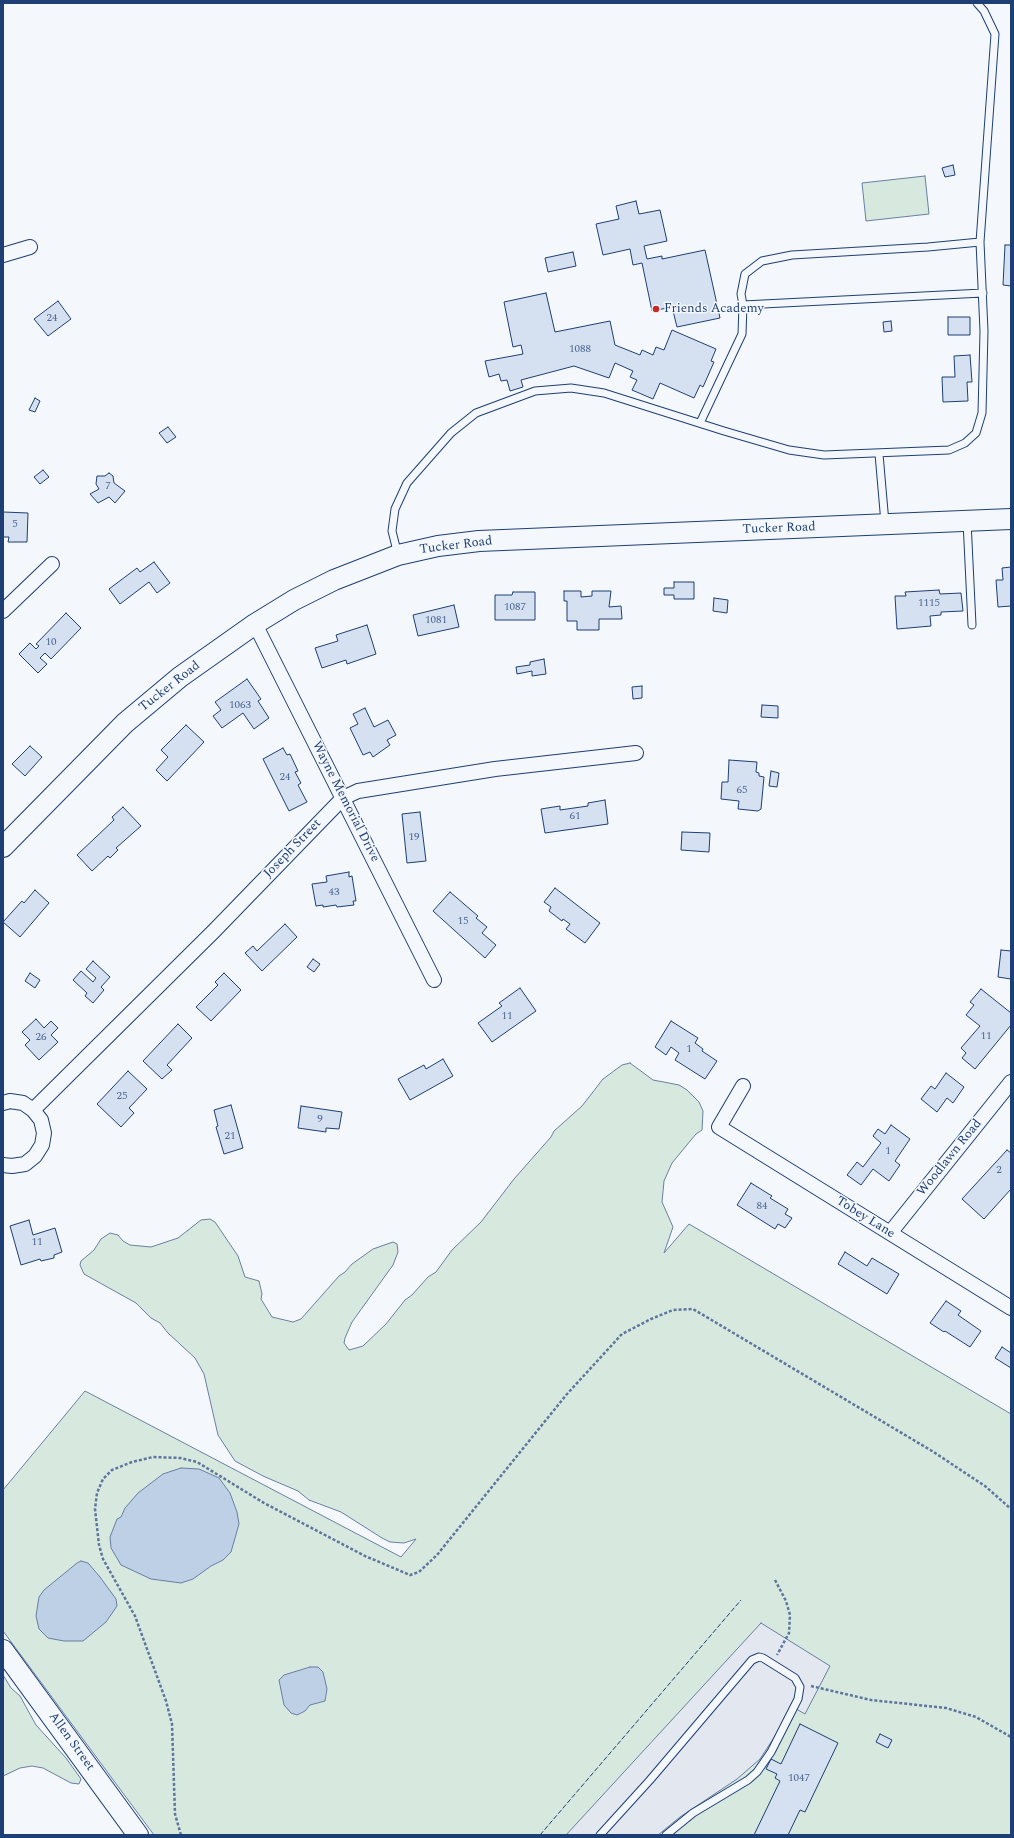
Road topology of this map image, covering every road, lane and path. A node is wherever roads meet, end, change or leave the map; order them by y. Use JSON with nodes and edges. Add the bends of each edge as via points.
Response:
{"nodes":[{"id":1,"x":977,"y":3,"type":"edge"},
{"id":2,"x":980,"y":242,"type":"junction"},
{"id":3,"x":30,"y":246,"type":"dead end"},
{"id":4,"x":3,"y":255,"type":"edge"},
{"id":5,"x":982,"y":293,"type":"junction"},
{"id":6,"x":743,"y":305,"type":"junction"},
{"id":7,"x":700,"y":423,"type":"junction"},
{"id":8,"x":879,"y":454,"type":"junction"},
{"id":9,"x":1011,"y":519,"type":"edge"},
{"id":10,"x":967,"y":521,"type":"junction"},
{"id":11,"x":885,"y":524,"type":"junction"},
{"id":12,"x":398,"y":555,"type":"junction"},
{"id":13,"x":52,"y":564,"type":"dead end"},
{"id":14,"x":3,"y":611,"type":"edge"},
{"id":15,"x":255,"y":624,"type":"junction"},
{"id":16,"x":972,"y":625,"type":"dead end"},
{"id":17,"x":636,"y":753,"type":"dead end"},
{"id":18,"x":343,"y":798,"type":"junction"},
{"id":19,"x":3,"y":847,"type":"edge"},
{"id":20,"x":434,"y":980,"type":"dead end"},
{"id":21,"x":1011,"y":1082,"type":"edge"},
{"id":22,"x":743,"y":1086,"type":"dead end"},
{"id":23,"x":3,"y":1103,"type":"edge"},
{"id":24,"x":34,"y":1110,"type":"junction"},
{"id":25,"x":3,"y":1165,"type":"edge"},
{"id":26,"x":890,"y":1233,"type":"junction"},
{"id":27,"x":1011,"y":1308,"type":"edge"},
{"id":28,"x":1011,"y":1509,"type":"edge"},
{"id":29,"x":775,"y":1580,"type":"dead end"},
{"id":30,"x":3,"y":1650,"type":"edge"},
{"id":31,"x":772,"y":1664,"type":"junction"},
{"id":32,"x":800,"y":1687,"type":"junction"},
{"id":33,"x":1011,"y":1737,"type":"edge"},
{"id":34,"x":138,"y":1835,"type":"edge"},
{"id":35,"x":181,"y":1835,"type":"edge"},
{"id":36,"x":600,"y":1835,"type":"edge"},
{"id":37,"x":666,"y":1835,"type":"edge"}],
"edges":[{"from":1,"to":2,"type":"lane","via":[[984,11],[995,34]]},
{"from":2,"to":5,"type":"lane"},
{"from":2,"to":6,"type":"lane","via":[[792,255],[762,261],[745,274],[741,294]]},
{"from":3,"to":4,"type":"street"},
{"from":5,"to":6,"type":"lane"},
{"from":5,"to":8,"type":"lane","via":[[982,413],[976,433],[949,450]]},
{"from":6,"to":7,"type":"lane","via":[[742,334]]},
{"from":7,"to":8,"type":"lane","via":[[789,450],[824,455]]},
{"from":7,"to":12,"type":"lane","via":[[604,394],[571,388],[535,391],[476,413],[451,433],[407,483],[395,509],[392,531]]},
{"from":8,"to":11,"type":"lane"},
{"from":9,"to":10,"type":"main road","name":"Tucker Road"},
{"from":10,"to":11,"type":"main road","name":"Tucker Road"},
{"from":10,"to":16,"type":"lane"},
{"from":11,"to":12,"type":"main road","name":"Tucker Road","via":[[479,541],[438,546]]},
{"from":12,"to":15,"type":"main road","name":"Tucker Road","via":[[314,589]]},
{"from":13,"to":14,"type":"street"},
{"from":15,"to":18,"type":"street","name":"Wayne Memorial Drive"},
{"from":15,"to":19,"type":"main road","name":"Tucker Road","via":[[180,677],[142,708]]},
{"from":17,"to":18,"type":"street","name":"Joseph Street","via":[[496,769],[358,791]]},
{"from":18,"to":20,"type":"street","name":"Wayne Memorial Drive"},
{"from":18,"to":24,"type":"street","name":"Joseph Street"},
{"from":21,"to":26,"type":"street","name":"Woodlawn Road"},
{"from":22,"to":26,"type":"street","name":"Tobey Lane","via":[[718,1127]]},
{"from":23,"to":24,"type":"street","via":[[23,1103]]},
{"from":24,"to":25,"type":"street","via":[[41,1120],[44,1133],[42,1145],[35,1156],[25,1164]]},
{"from":26,"to":27,"type":"street","name":"Tobey Lane"},
{"from":28,"to":35,"type":"path","via":[[985,1486],[932,1451],[694,1309],[673,1310],[622,1334],[567,1394],[437,1555],[419,1572],[410,1575],[331,1539],[264,1503],[197,1462],[180,1458],[153,1457],[132,1462],[112,1470],[103,1479],[97,1492],[95,1509],[99,1545],[103,1559],[135,1616],[166,1701],[172,1724],[175,1814]]},
{"from":29,"to":31,"type":"path","via":[[786,1601],[790,1625]]},
{"from":30,"to":34,"type":"main road","name":"Allen Street"},
{"from":31,"to":32,"type":"lane","via":[[795,1678]]},
{"from":31,"to":36,"type":"lane","via":[[759,1657],[752,1660]]},
{"from":32,"to":33,"type":"path","via":[[812,1686],[871,1700],[946,1708],[976,1717]]},
{"from":32,"to":37,"type":"lane","via":[[790,1717],[757,1772]]}]}
